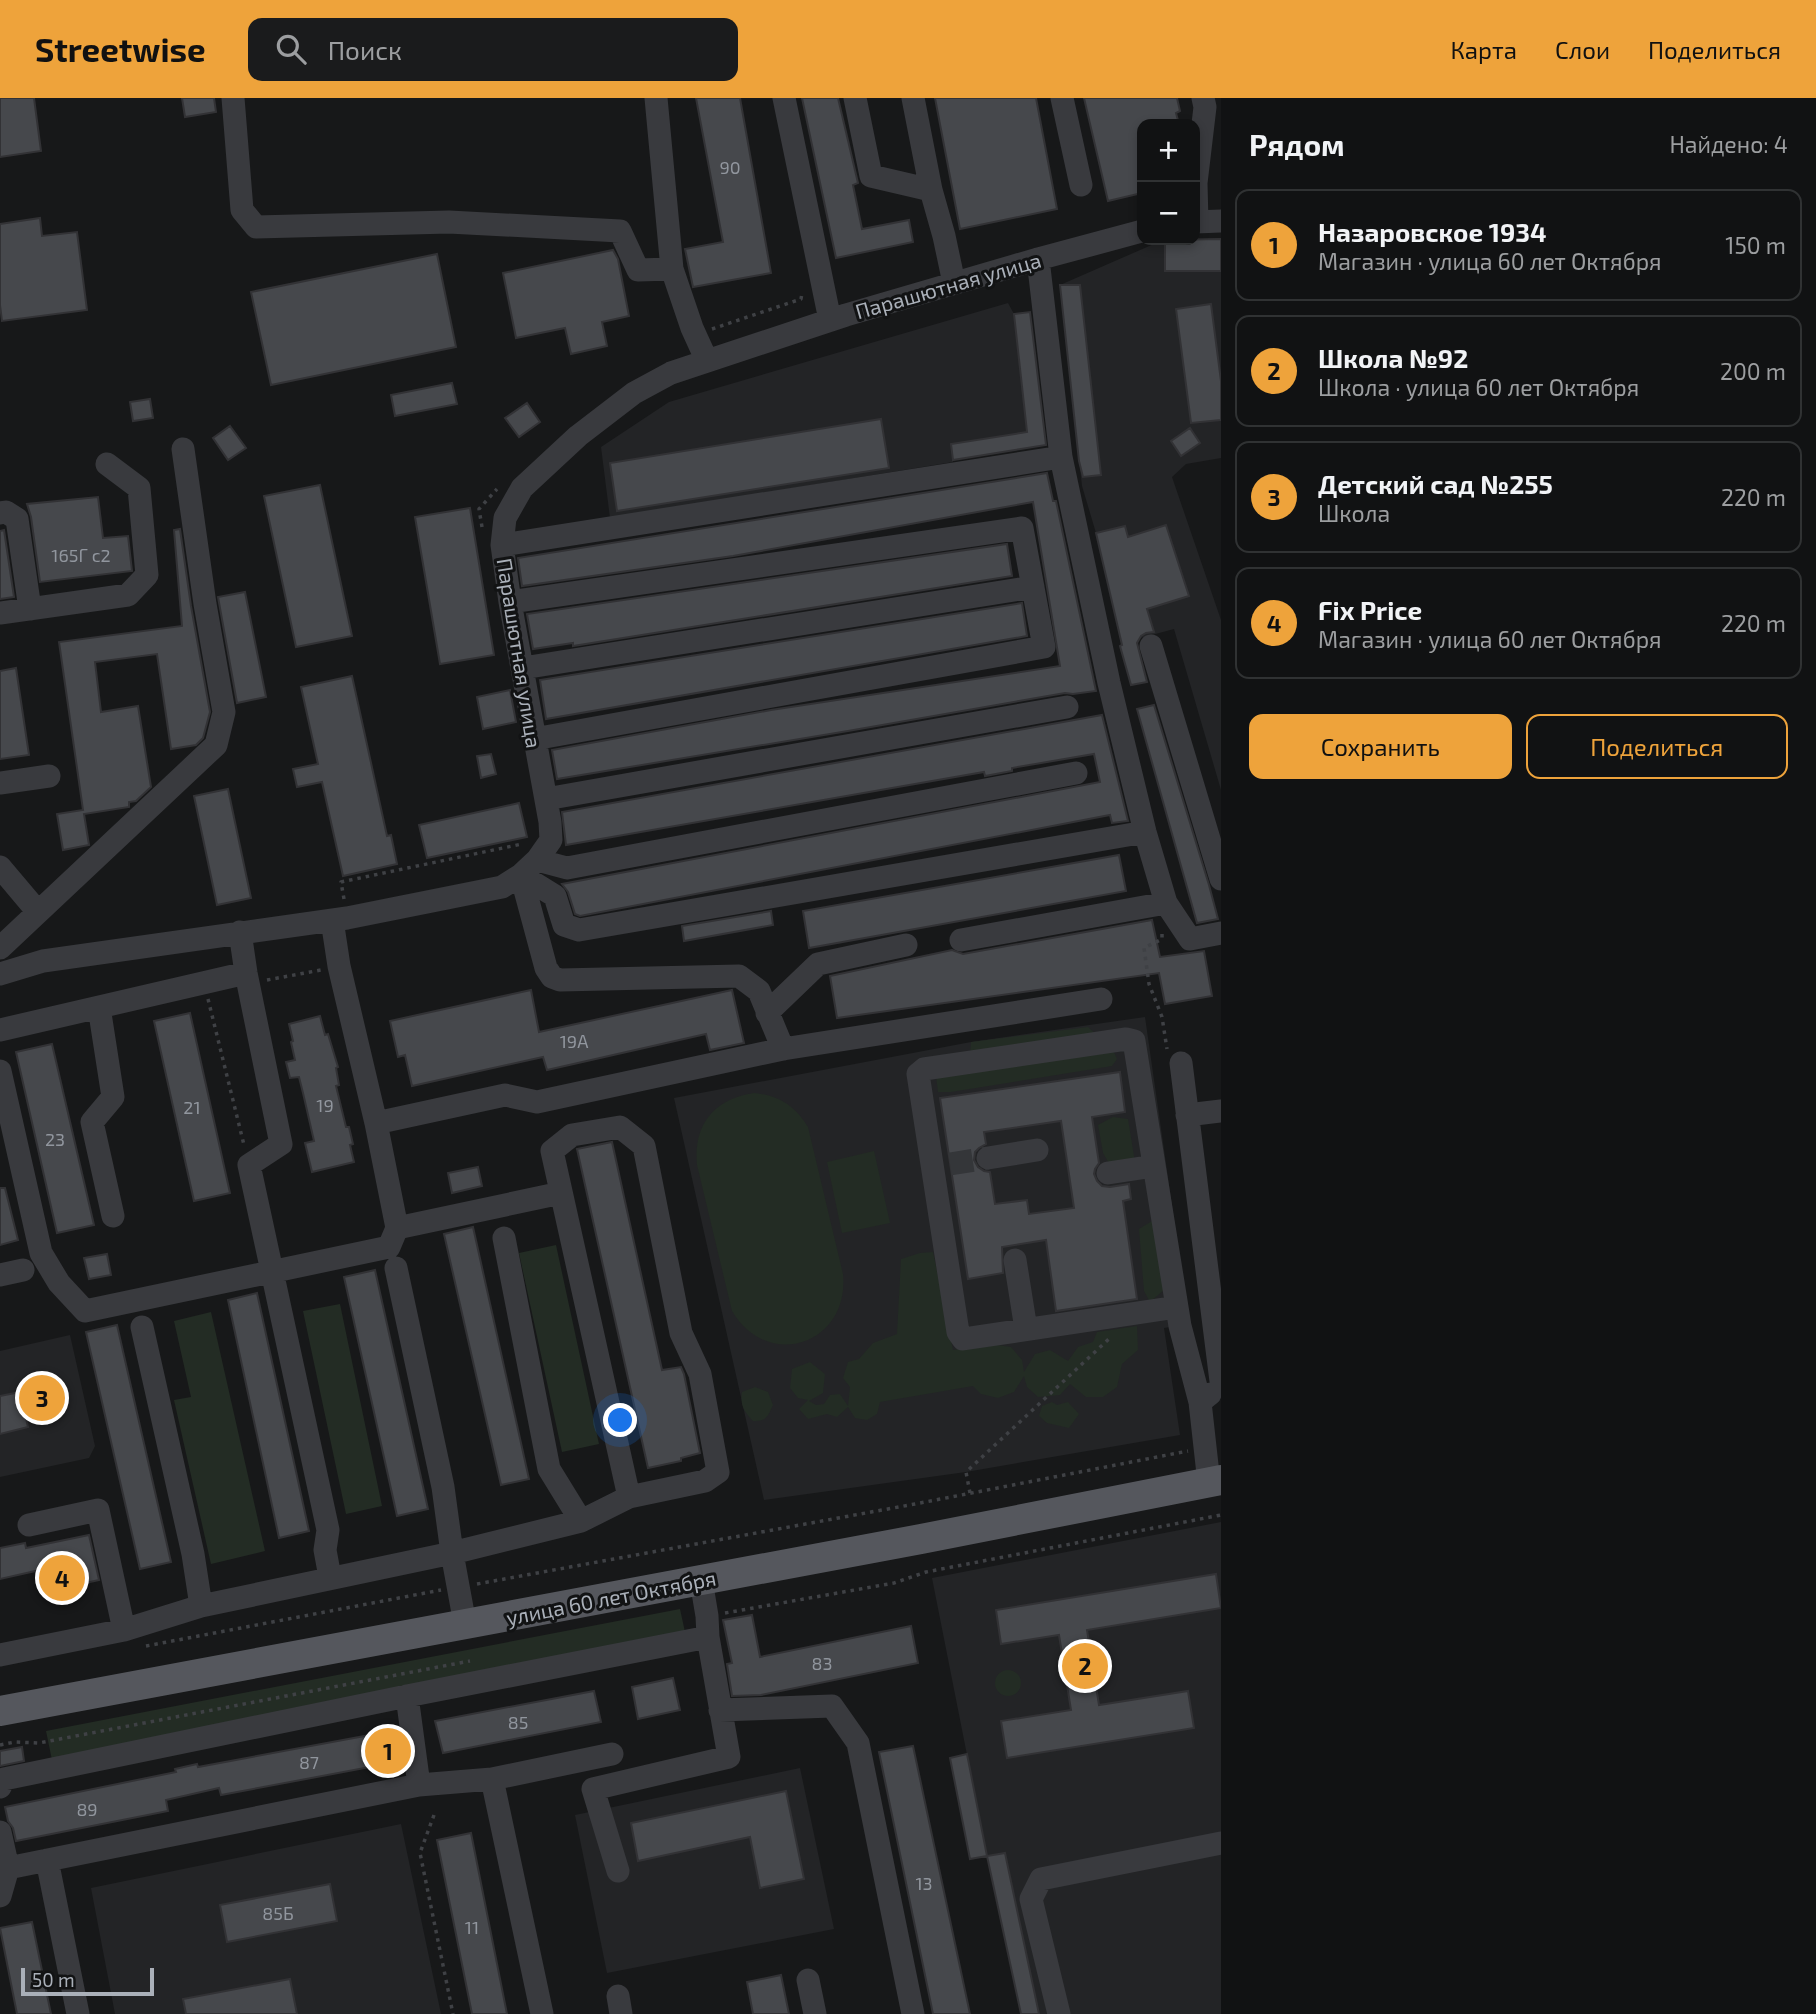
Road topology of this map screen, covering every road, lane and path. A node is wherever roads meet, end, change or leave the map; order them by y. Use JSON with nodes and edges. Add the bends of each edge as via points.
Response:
{"nodes":[{"id":1,"x":233,"y":98,"type":"edge"},
{"id":2,"x":656,"y":98,"type":"edge"},
{"id":3,"x":784,"y":98,"type":"edge"},
{"id":4,"x":855,"y":98,"type":"edge"},
{"id":5,"x":913,"y":98,"type":"edge"},
{"id":6,"x":1062,"y":98,"type":"edge"},
{"id":7,"x":1203,"y":98,"type":"edge"},
{"id":8,"x":1196,"y":182,"type":"edge"},
{"id":9,"x":1080,"y":185,"type":"dead end"},
{"id":10,"x":931,"y":190,"type":"junction"},
{"id":11,"x":1221,"y":221,"type":"edge"},
{"id":12,"x":1200,"y":222,"type":"edge"},
{"id":13,"x":1137,"y":232,"type":"edge"},
{"id":14,"x":1038,"y":259,"type":"junction"},
{"id":15,"x":672,"y":269,"type":"junction"},
{"id":16,"x":954,"y":283,"type":"junction"},
{"id":17,"x":830,"y":320,"type":"junction"},
{"id":18,"x":708,"y":361,"type":"junction"},
{"id":19,"x":183,"y":449,"type":"dead end"},
{"id":20,"x":1061,"y":457,"type":"junction"},
{"id":21,"x":107,"y":464,"type":"dead end"},
{"id":22,"x":0,"y":513,"type":"edge"},
{"id":23,"x":502,"y":545,"type":"junction"},
{"id":24,"x":1033,"y":587,"type":"junction"},
{"id":25,"x":510,"y":602,"type":"junction"},
{"id":26,"x":30,"y":609,"type":"junction"},
{"id":27,"x":0,"y":613,"type":"edge"},
{"id":28,"x":1151,"y":646,"type":"dead end"},
{"id":29,"x":523,"y":668,"type":"junction"},
{"id":30,"x":1067,"y":708,"type":"dead end"},
{"id":31,"x":534,"y":739,"type":"junction"},
{"id":32,"x":1076,"y":773,"type":"dead end"},
{"id":33,"x":49,"y":776,"type":"dead end"},
{"id":34,"x":0,"y":783,"type":"edge"},
{"id":35,"x":546,"y":799,"type":"junction"},
{"id":36,"x":1146,"y":832,"type":"junction"},
{"id":37,"x":0,"y":867,"type":"edge"},
{"id":38,"x":529,"y":867,"type":"junction"},
{"id":39,"x":1221,"y":880,"type":"edge"},
{"id":40,"x":1166,"y":904,"type":"junction"},
{"id":41,"x":38,"y":912,"type":"junction"},
{"id":42,"x":332,"y":920,"type":"junction"},
{"id":43,"x":240,"y":932,"type":"junction"},
{"id":44,"x":1221,"y":933,"type":"edge"},
{"id":45,"x":961,"y":940,"type":"dead end"},
{"id":46,"x":906,"y":945,"type":"dead end"},
{"id":47,"x":0,"y":948,"type":"edge"},
{"id":48,"x":340,"y":966,"type":"junction"},
{"id":49,"x":0,"y":974,"type":"edge"},
{"id":50,"x":247,"y":978,"type":"junction"},
{"id":51,"x":215,"y":993,"type":"dead end"},
{"id":52,"x":1101,"y":999,"type":"dead end"},
{"id":53,"x":99,"y":1007,"type":"junction"},
{"id":54,"x":767,"y":1013,"type":"junction"},
{"id":55,"x":0,"y":1030,"type":"edge"},
{"id":56,"x":783,"y":1049,"type":"junction"},
{"id":57,"x":1181,"y":1063,"type":"dead end"},
{"id":58,"x":0,"y":1071,"type":"edge"},
{"id":59,"x":1221,"y":1111,"type":"edge"},
{"id":60,"x":1188,"y":1115,"type":"junction"},
{"id":61,"x":376,"y":1124,"type":"junction"},
{"id":62,"x":1037,"y":1150,"type":"dead end"},
{"id":63,"x":988,"y":1158,"type":"tunnel mouth"},
{"id":64,"x":249,"y":1165,"type":"junction"},
{"id":65,"x":1154,"y":1166,"type":"junction"},
{"id":66,"x":1108,"y":1172,"type":"dead end"},
{"id":67,"x":562,"y":1193,"type":"junction"},
{"id":68,"x":113,"y":1216,"type":"dead end"},
{"id":69,"x":397,"y":1228,"type":"junction"},
{"id":70,"x":504,"y":1238,"type":"dead end"},
{"id":71,"x":1015,"y":1260,"type":"dead end"},
{"id":72,"x":396,"y":1268,"type":"dead end"},
{"id":73,"x":23,"y":1270,"type":"dead end"},
{"id":74,"x":271,"y":1272,"type":"junction"},
{"id":75,"x":0,"y":1275,"type":"edge"},
{"id":76,"x":1177,"y":1307,"type":"junction"},
{"id":77,"x":1135,"y":1314,"type":"junction"},
{"id":78,"x":142,"y":1327,"type":"dead end"},
{"id":79,"x":1026,"y":1329,"type":"junction"},
{"id":80,"x":1221,"y":1381,"type":"edge"},
{"id":81,"x":1221,"y":1389,"type":"edge"},
{"id":82,"x":1200,"y":1402,"type":"junction"},
{"id":83,"x":1204,"y":1448,"type":"junction"},
{"id":84,"x":1215,"y":1482,"type":"edge"},
{"id":85,"x":970,"y":1493,"type":"junction"},
{"id":86,"x":629,"y":1497,"type":"junction"},
{"id":87,"x":915,"y":1504,"type":"dead end"},
{"id":88,"x":1221,"y":1515,"type":"edge"},
{"id":89,"x":581,"y":1521,"type":"junction"},
{"id":90,"x":29,"y":1525,"type":"dead end"},
{"id":91,"x":452,"y":1552,"type":"junction"},
{"id":92,"x":926,"y":1572,"type":"dead end"},
{"id":93,"x":330,"y":1577,"type":"junction"},
{"id":94,"x":701,"y":1580,"type":"junction"},
{"id":95,"x":201,"y":1606,"type":"junction"},
{"id":96,"x":465,"y":1624,"type":"junction"},
{"id":97,"x":124,"y":1630,"type":"junction"},
{"id":98,"x":708,"y":1637,"type":"junction"},
{"id":99,"x":0,"y":1655,"type":"edge"},
{"id":100,"x":407,"y":1696,"type":"junction"},
{"id":101,"x":0,"y":1710,"type":"edge"},
{"id":102,"x":719,"y":1710,"type":"junction"},
{"id":103,"x":39,"y":1743,"type":"dead end"},
{"id":104,"x":0,"y":1745,"type":"edge"},
{"id":105,"x":612,"y":1754,"type":"dead end"},
{"id":106,"x":492,"y":1779,"type":"junction"},
{"id":107,"x":419,"y":1785,"type":"junction"},
{"id":108,"x":0,"y":1787,"type":"edge"},
{"id":109,"x":434,"y":1815,"type":"dead end"},
{"id":110,"x":0,"y":1832,"type":"edge"},
{"id":111,"x":1221,"y":1843,"type":"edge"},
{"id":112,"x":47,"y":1860,"type":"junction"},
{"id":113,"x":8,"y":1868,"type":"junction"},
{"id":114,"x":618,"y":1871,"type":"dead end"},
{"id":115,"x":0,"y":1896,"type":"edge"},
{"id":116,"x":808,"y":1980,"type":"dead end"},
{"id":117,"x":78,"y":2014,"type":"edge"},
{"id":118,"x":453,"y":2014,"type":"edge"},
{"id":119,"x":542,"y":2014,"type":"edge"},
{"id":120,"x":816,"y":2014,"type":"edge"},
{"id":121,"x":913,"y":2014,"type":"edge"},
{"id":122,"x":1059,"y":2014,"type":"edge"}],
"edges":[{"from":1,"to":15,"type":"street","via":[[242,210],[256,227],[449,222],[620,231],[638,270]]},
{"from":2,"to":15,"type":"street"},
{"from":3,"to":17,"type":"street"},
{"from":4,"to":10,"type":"street","via":[[871,176]]},
{"from":5,"to":10,"type":"street"},
{"from":6,"to":9,"type":"street"},
{"from":7,"to":8,"type":"street"},
{"from":10,"to":16,"type":"street"},
{"from":11,"to":12,"type":"street"},
{"from":13,"to":14,"type":"street","name":"Парашютная улица"},
{"from":14,"to":16,"type":"street","name":"Парашютная улица"},
{"from":14,"to":20,"type":"street"},
{"from":15,"to":18,"type":"street"},
{"from":16,"to":17,"type":"street","name":"Парашютная улица"},
{"from":17,"to":18,"type":"street","name":"Парашютная улица"},
{"from":18,"to":23,"type":"street","name":"Парашютная улица","via":[[671,373],[634,393],[578,436],[522,488],[505,519]]},
{"from":19,"to":41,"type":"street","via":[[224,712],[216,745]]},
{"from":20,"to":23,"type":"street"},
{"from":20,"to":36,"type":"street"},
{"from":21,"to":26,"type":"street","via":[[139,488],[147,575],[128,595]]},
{"from":22,"to":26,"type":"street","via":[[17,519]]},
{"from":23,"to":25,"type":"street","name":"Парашютная улица"},
{"from":24,"to":25,"type":"street","via":[[1022,528]]},
{"from":24,"to":29,"type":"street"},
{"from":24,"to":31,"type":"street","via":[[1044,648]]},
{"from":25,"to":29,"type":"street","name":"Парашютная улица"},
{"from":26,"to":27,"type":"street"},
{"from":28,"to":39,"type":"street"},
{"from":29,"to":31,"type":"street","name":"Парашютная улица"},
{"from":30,"to":35,"type":"street"},
{"from":31,"to":35,"type":"street","name":"Парашютная улица"},
{"from":32,"to":38,"type":"street","via":[[567,868]]},
{"from":33,"to":34,"type":"street"},
{"from":35,"to":38,"type":"street","name":"Парашютная улица","via":[[551,840]]},
{"from":36,"to":38,"type":"street","via":[[579,930],[564,925],[555,896]]},
{"from":36,"to":40,"type":"street"},
{"from":37,"to":41,"type":"street"},
{"from":38,"to":42,"type":"street","via":[[502,887]]},
{"from":38,"to":54,"type":"street","via":[[546,968],[552,977],[739,976],[759,991]]},
{"from":40,"to":44,"type":"street","via":[[1190,939]]},
{"from":40,"to":45,"type":"street"},
{"from":41,"to":47,"type":"street"},
{"from":42,"to":43,"type":"street"},
{"from":42,"to":48,"type":"street"},
{"from":43,"to":49,"type":"street","via":[[43,961]]},
{"from":43,"to":50,"type":"street"},
{"from":46,"to":54,"type":"street","via":[[818,964]]},
{"from":48,"to":50,"type":"path"},
{"from":48,"to":61,"type":"street"},
{"from":50,"to":53,"type":"street"},
{"from":50,"to":64,"type":"street","via":[[281,1144]]},
{"from":51,"to":64,"type":"path","via":[[208,998]]},
{"from":52,"to":56,"type":"street"},
{"from":53,"to":55,"type":"street"},
{"from":53,"to":68,"type":"street","via":[[113,1097],[92,1122]]},
{"from":54,"to":56,"type":"street"},
{"from":56,"to":61,"type":"street","via":[[537,1102],[505,1095]]},
{"from":57,"to":60,"type":"street"},
{"from":58,"to":74,"type":"street","via":[[41,1253],[59,1283],[85,1311]]},
{"from":59,"to":60,"type":"street"},
{"from":60,"to":80,"type":"street"},
{"from":61,"to":69,"type":"street"},
{"from":62,"to":63,"type":"street"},
{"from":64,"to":74,"type":"street"},
{"from":65,"to":66,"type":"street"},
{"from":65,"to":76,"type":"street"},
{"from":65,"to":79,"type":"street","via":[[1134,1041],[925,1069],[918,1074],[942,1165],[958,1332],[963,1339]]},
{"from":67,"to":69,"type":"street"},
{"from":67,"to":86,"type":"street"},
{"from":67,"to":86,"type":"street","via":[[552,1151],[572,1135],[620,1127],[643,1146],[681,1333],[700,1374],[718,1472],[705,1481]]},
{"from":69,"to":74,"type":"street","via":[[389,1247]]},
{"from":70,"to":89,"type":"street","via":[[550,1469]]},
{"from":71,"to":79,"type":"street"},
{"from":72,"to":91,"type":"street","via":[[443,1487]]},
{"from":73,"to":75,"type":"street"},
{"from":74,"to":93,"type":"street","via":[[328,1530],[325,1550]]},
{"from":76,"to":77,"type":"street"},
{"from":76,"to":82,"type":"street"},
{"from":77,"to":79,"type":"street"},
{"from":77,"to":85,"type":"path","via":[[966,1472]]},
{"from":78,"to":95,"type":"street"},
{"from":81,"to":82,"type":"street"},
{"from":82,"to":83,"type":"street"},
{"from":83,"to":84,"type":"street"},
{"from":83,"to":85,"type":"path"},
{"from":84,"to":94,"type":"main road","name":"улица 60 лет Октября"},
{"from":85,"to":87,"type":"path"},
{"from":86,"to":89,"type":"street"},
{"from":88,"to":92,"type":"path"},
{"from":89,"to":91,"type":"street"},
{"from":90,"to":97,"type":"street","via":[[98,1510]]},
{"from":91,"to":93,"type":"street"},
{"from":91,"to":96,"type":"street"},
{"from":93,"to":95,"type":"street"},
{"from":94,"to":96,"type":"main road","name":"улица 60 лет Октября"},
{"from":94,"to":98,"type":"street"},
{"from":95,"to":97,"type":"street"},
{"from":96,"to":101,"type":"main road","name":"улица 60 лет Октября"},
{"from":97,"to":99,"type":"street"},
{"from":98,"to":100,"type":"street"},
{"from":98,"to":102,"type":"street"},
{"from":100,"to":107,"type":"street"},
{"from":100,"to":108,"type":"street","via":[[4,1779]]},
{"from":102,"to":114,"type":"street","via":[[729,1757],[593,1789]]},
{"from":102,"to":121,"type":"street","via":[[832,1706],[858,1743]]},
{"from":103,"to":104,"type":"path"},
{"from":105,"to":106,"type":"street"},
{"from":106,"to":107,"type":"street"},
{"from":106,"to":119,"type":"street"},
{"from":107,"to":112,"type":"street"},
{"from":109,"to":118,"type":"path","via":[[420,1853]]},
{"from":110,"to":113,"type":"street"},
{"from":111,"to":122,"type":"street","via":[[1041,1879],[1031,1899]]},
{"from":112,"to":113,"type":"street"},
{"from":112,"to":117,"type":"street"},
{"from":113,"to":115,"type":"street"},
{"from":116,"to":120,"type":"street"}]}
